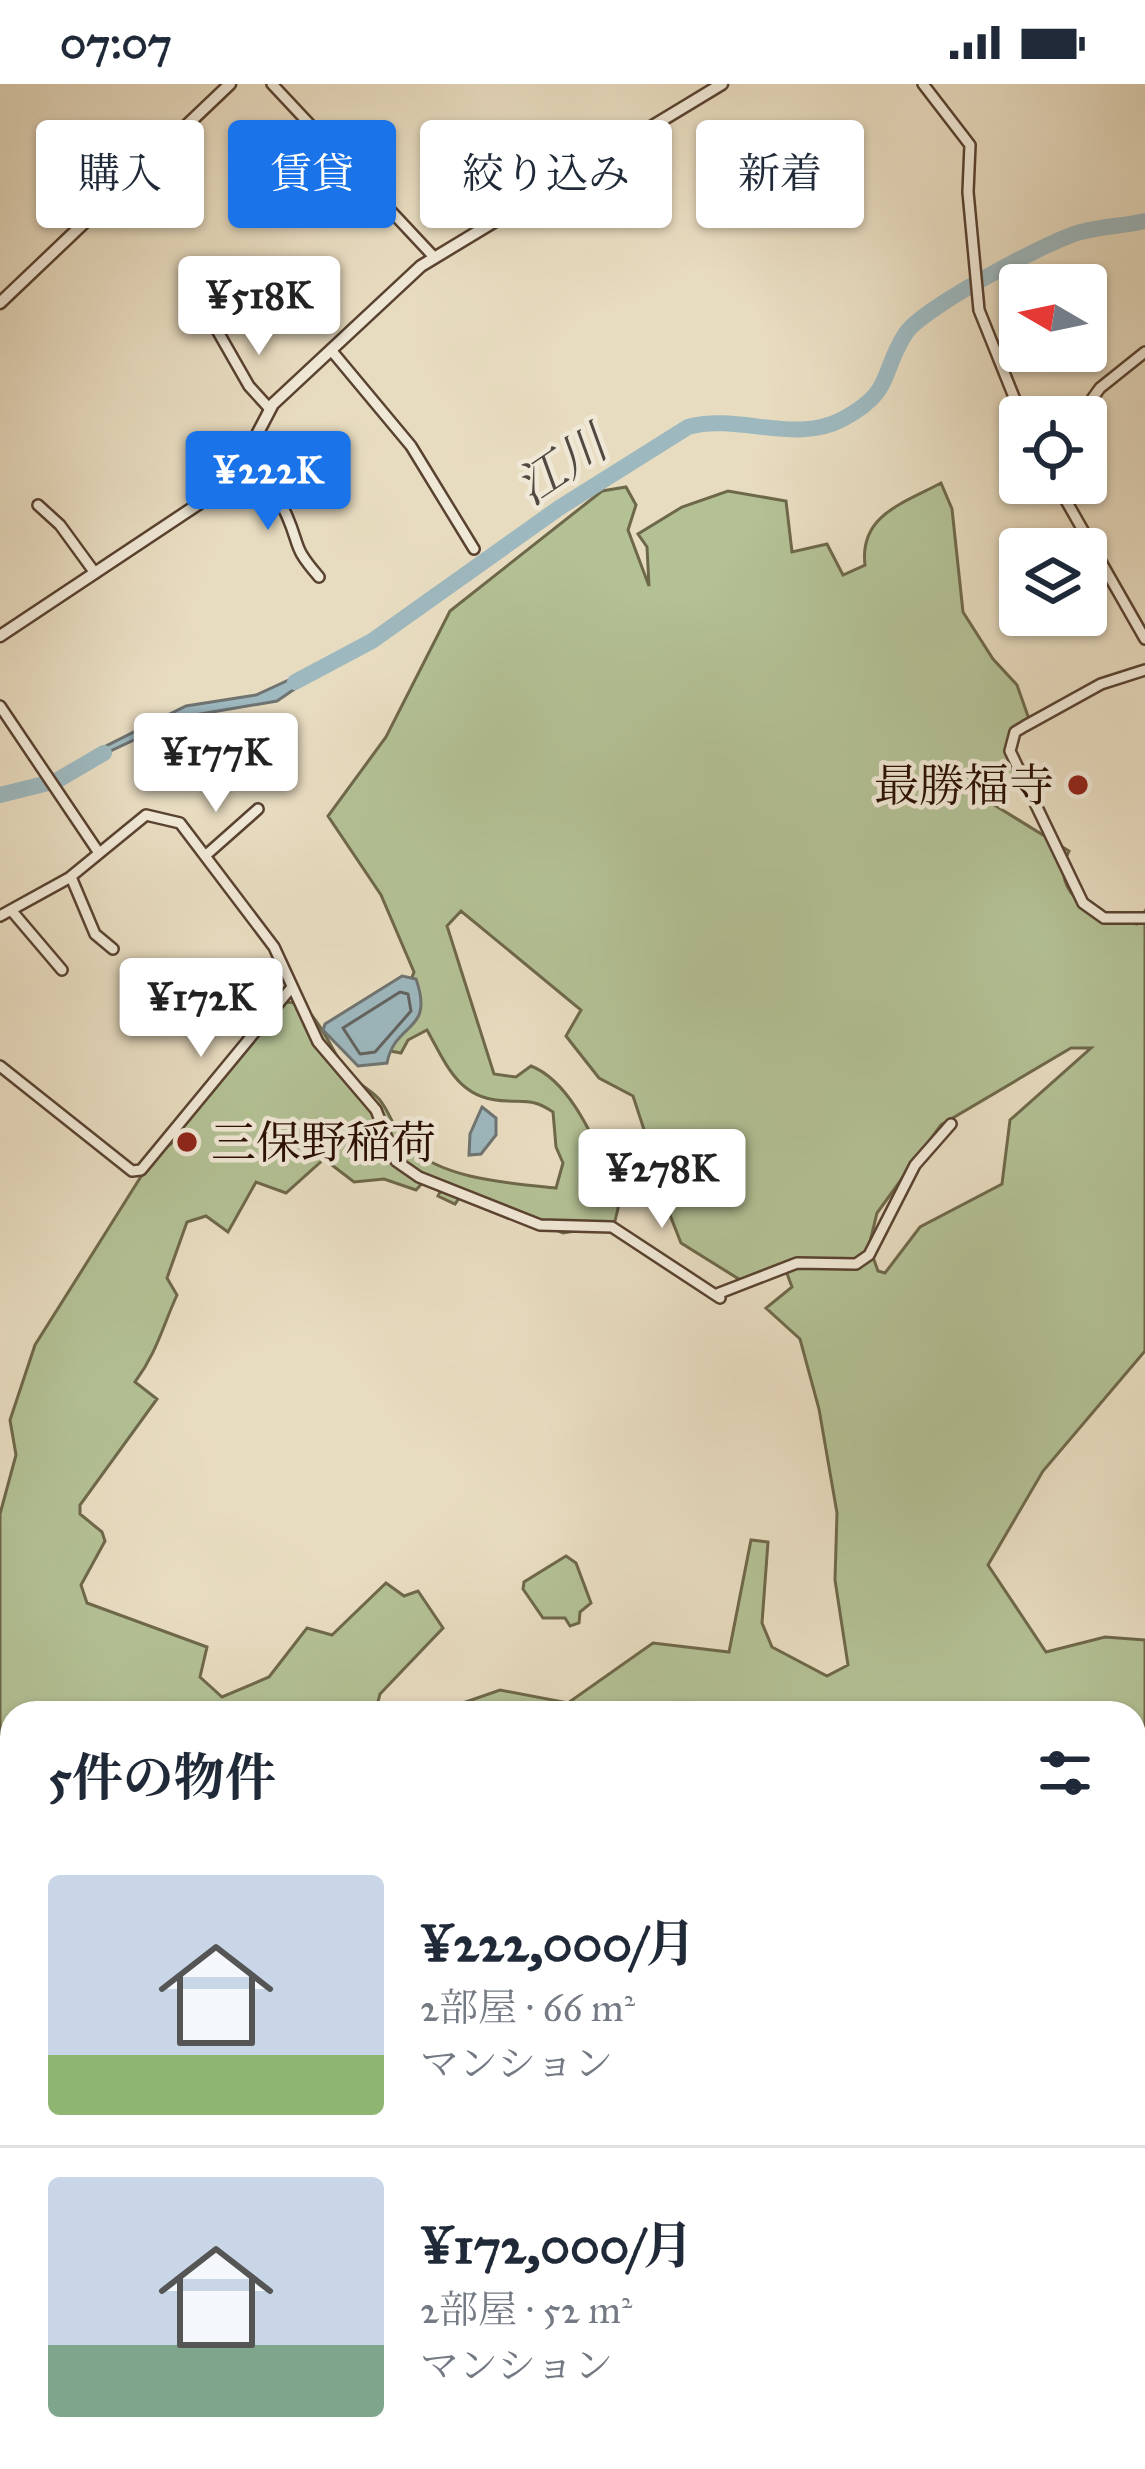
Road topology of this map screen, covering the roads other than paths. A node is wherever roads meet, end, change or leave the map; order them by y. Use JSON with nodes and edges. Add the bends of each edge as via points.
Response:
{"nodes":[{"id":1,"x":230,"y":84,"type":"edge"},
{"id":2,"x":272,"y":84,"type":"edge"},
{"id":3,"x":722,"y":84,"type":"edge"},
{"id":4,"x":922,"y":84,"type":"edge"},
{"id":5,"x":434,"y":257,"type":"junction"},
{"id":6,"x":0,"y":303,"type":"edge"},
{"id":7,"x":217,"y":330,"type":"dead end"},
{"id":8,"x":331,"y":350,"type":"junction"},
{"id":9,"x":1145,"y":352,"type":"edge"},
{"id":10,"x":1014,"y":396,"type":"edge"},
{"id":11,"x":1094,"y":396,"type":"edge"},
{"id":12,"x":269,"y":408,"type":"junction"},
{"id":13,"x":244,"y":460,"type":"junction"},
{"id":14,"x":1068,"y":504,"type":"edge"},
{"id":15,"x":38,"y":505,"type":"dead end"},
{"id":16,"x":474,"y":549,"type":"dead end"},
{"id":17,"x":95,"y":573,"type":"junction"},
{"id":18,"x":319,"y":577,"type":"dead end"},
{"id":19,"x":0,"y":636,"type":"edge"},
{"id":20,"x":1145,"y":639,"type":"edge"},
{"id":21,"x":1145,"y":670,"type":"edge"},
{"id":22,"x":0,"y":706,"type":"edge"},
{"id":23,"x":257,"y":809,"type":"dead end"},
{"id":24,"x":99,"y":853,"type":"junction"},
{"id":25,"x":205,"y":856,"type":"junction"},
{"id":26,"x":71,"y":877,"type":"junction"},
{"id":27,"x":6,"y":913,"type":"edge"},
{"id":28,"x":1145,"y":918,"type":"edge"},
{"id":29,"x":113,"y":949,"type":"dead end"},
{"id":30,"x":62,"y":970,"type":"dead end"},
{"id":31,"x":292,"y":987,"type":"junction"},
{"id":32,"x":0,"y":1066,"type":"edge"},
{"id":33,"x":951,"y":1124,"type":"dead end"}],
"edges":[{"from":1,"to":6,"type":"street"},
{"from":2,"to":5,"type":"street"},
{"from":3,"to":5,"type":"street"},
{"from":4,"to":10,"type":"street","via":[[970,145],[979,299]]},
{"from":5,"to":8,"type":"street"},
{"from":7,"to":12,"type":"street"},
{"from":8,"to":12,"type":"street"},
{"from":8,"to":16,"type":"street","via":[[411,446]]},
{"from":9,"to":11,"type":"street"},
{"from":12,"to":13,"type":"street"},
{"from":13,"to":17,"type":"street","via":[[209,497]]},
{"from":13,"to":18,"type":"street","via":[[278,500],[296,550]]},
{"from":14,"to":20,"type":"street"},
{"from":15,"to":17,"type":"street"},
{"from":17,"to":19,"type":"street"},
{"from":21,"to":28,"type":"street","via":[[1101,684],[1015,732],[1010,751],[1083,903],[1105,919]]},
{"from":22,"to":24,"type":"street"},
{"from":23,"to":25,"type":"street"},
{"from":24,"to":25,"type":"street","via":[[146,815],[180,823]]},
{"from":24,"to":26,"type":"street"},
{"from":25,"to":31,"type":"street","via":[[274,947]]},
{"from":26,"to":27,"type":"street"},
{"from":26,"to":29,"type":"street","via":[[95,934]]},
{"from":27,"to":30,"type":"street"},
{"from":31,"to":32,"type":"street","via":[[141,1170],[132,1171]]},
{"from":31,"to":33,"type":"street","via":[[318,1042],[368,1097],[390,1152],[406,1169],[540,1225],[612,1227],[718,1296],[796,1263],[856,1264],[869,1255],[915,1165]]}]}
